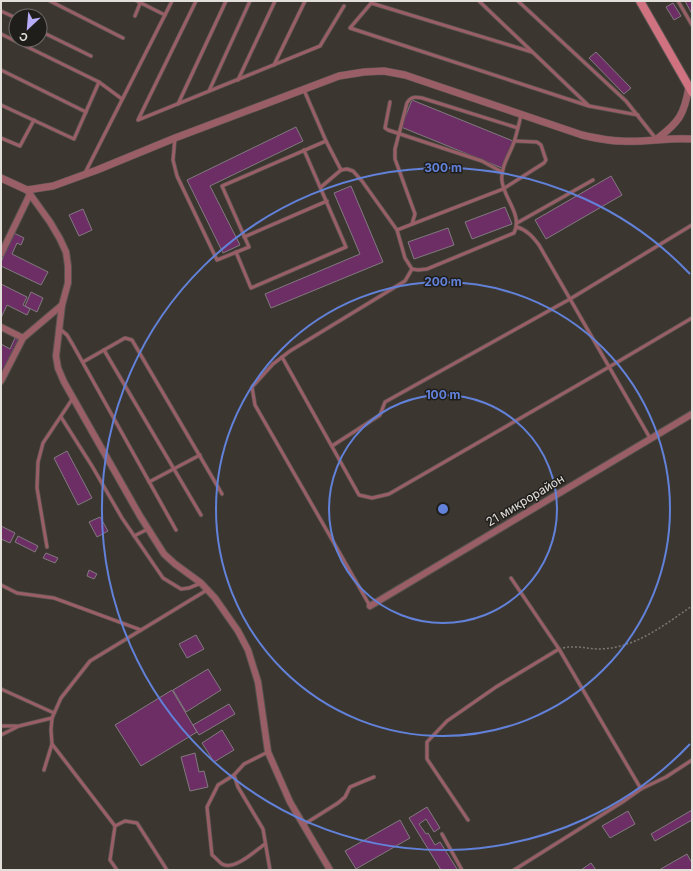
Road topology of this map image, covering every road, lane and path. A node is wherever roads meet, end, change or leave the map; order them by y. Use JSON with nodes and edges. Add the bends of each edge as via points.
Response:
{"nodes":[{"id":1,"x":50,"y":1,"type":"edge"},
{"id":2,"x":172,"y":1,"type":"edge"},
{"id":3,"x":196,"y":1,"type":"edge"},
{"id":4,"x":226,"y":1,"type":"edge"},
{"id":5,"x":250,"y":1,"type":"edge"},
{"id":6,"x":275,"y":1,"type":"edge"},
{"id":7,"x":305,"y":1,"type":"edge"},
{"id":8,"x":474,"y":1,"type":"edge"},
{"id":9,"x":518,"y":1,"type":"edge"},
{"id":10,"x":640,"y":1,"type":"edge"},
{"id":11,"x":678,"y":1,"type":"edge"},
{"id":12,"x":140,"y":2,"type":"edge"},
{"id":13,"x":372,"y":2,"type":"edge"},
{"id":14,"x":480,"y":2,"type":"edge"},
{"id":15,"x":344,"y":6,"type":"dead end"},
{"id":16,"x":165,"y":15,"type":"junction"},
{"id":17,"x":135,"y":16,"type":"dead end"},
{"id":18,"x":692,"y":25,"type":"edge"},
{"id":19,"x":1,"y":34,"type":"edge"},
{"id":20,"x":48,"y":34,"type":"edge"},
{"id":21,"x":123,"y":38,"type":"dead end"},
{"id":22,"x":533,"y":53,"type":"junction"},
{"id":23,"x":91,"y":56,"type":"dead end"},
{"id":24,"x":274,"y":65,"type":"junction"},
{"id":25,"x":1,"y":70,"type":"edge"},
{"id":26,"x":238,"y":80,"type":"junction"},
{"id":27,"x":100,"y":82,"type":"junction"},
{"id":28,"x":691,"y":88,"type":"edge"},
{"id":29,"x":304,"y":89,"type":"junction"},
{"id":30,"x":209,"y":92,"type":"junction"},
{"id":31,"x":122,"y":99,"type":"junction"},
{"id":32,"x":390,"y":102,"type":"dead end"},
{"id":33,"x":1,"y":104,"type":"edge"},
{"id":34,"x":178,"y":104,"type":"junction"},
{"id":35,"x":589,"y":106,"type":"junction"},
{"id":36,"x":86,"y":112,"type":"junction"},
{"id":37,"x":522,"y":115,"type":"junction"},
{"id":38,"x":638,"y":115,"type":"junction"},
{"id":39,"x":34,"y":120,"type":"junction"},
{"id":40,"x":518,"y":128,"type":"junction"},
{"id":41,"x":399,"y":134,"type":"junction"},
{"id":42,"x":1,"y":138,"type":"edge"},
{"id":43,"x":175,"y":138,"type":"junction"},
{"id":44,"x":692,"y":139,"type":"edge"},
{"id":45,"x":657,"y":140,"type":"junction"},
{"id":46,"x":326,"y":141,"type":"junction"},
{"id":47,"x":515,"y":141,"type":"junction"},
{"id":48,"x":304,"y":150,"type":"junction"},
{"id":49,"x":341,"y":170,"type":"junction"},
{"id":50,"x":502,"y":172,"type":"junction"},
{"id":51,"x":84,"y":175,"type":"junction"},
{"id":52,"x":1,"y":178,"type":"edge"},
{"id":53,"x":593,"y":180,"type":"dead end"},
{"id":54,"x":321,"y":187,"type":"junction"},
{"id":55,"x":504,"y":189,"type":"junction"},
{"id":56,"x":29,"y":192,"type":"junction"},
{"id":57,"x":327,"y":201,"type":"junction"},
{"id":58,"x":517,"y":223,"type":"junction"},
{"id":59,"x":412,"y":224,"type":"junction"},
{"id":60,"x":692,"y":224,"type":"edge"},
{"id":61,"x":517,"y":227,"type":"junction"},
{"id":62,"x":397,"y":230,"type":"junction"},
{"id":63,"x":244,"y":237,"type":"junction"},
{"id":64,"x":236,"y":252,"type":"junction"},
{"id":65,"x":1,"y":254,"type":"edge"},
{"id":66,"x":412,"y":269,"type":"junction"},
{"id":67,"x":570,"y":299,"type":"junction"},
{"id":68,"x":62,"y":305,"type":"junction"},
{"id":69,"x":692,"y":318,"type":"edge"},
{"id":70,"x":1,"y":327,"type":"edge"},
{"id":71,"x":60,"y":328,"type":"junction"},
{"id":72,"x":23,"y":338,"type":"junction"},
{"id":73,"x":104,"y":350,"type":"junction"},
{"id":74,"x":282,"y":357,"type":"junction"},
{"id":75,"x":83,"y":362,"type":"junction"},
{"id":76,"x":609,"y":367,"type":"junction"},
{"id":77,"x":1,"y":381,"type":"edge"},
{"id":78,"x":73,"y":398,"type":"junction"},
{"id":79,"x":692,"y":414,"type":"edge"},
{"id":80,"x":61,"y":417,"type":"junction"},
{"id":81,"x":650,"y":438,"type":"junction"},
{"id":82,"x":332,"y":446,"type":"junction"},
{"id":83,"x":200,"y":455,"type":"junction"},
{"id":84,"x":174,"y":469,"type":"junction"},
{"id":85,"x":149,"y":482,"type":"junction"},
{"id":86,"x":222,"y":494,"type":"dead end"},
{"id":87,"x":201,"y":515,"type":"dead end"},
{"id":88,"x":148,"y":529,"type":"junction"},
{"id":89,"x":176,"y":530,"type":"dead end"},
{"id":90,"x":134,"y":536,"type":"junction"},
{"id":91,"x":47,"y":547,"type":"dead end"},
{"id":92,"x":511,"y":578,"type":"dead end"},
{"id":93,"x":201,"y":583,"type":"junction"},
{"id":94,"x":1,"y":585,"type":"edge"},
{"id":95,"x":207,"y":590,"type":"junction"},
{"id":96,"x":370,"y":606,"type":"joint"},
{"id":97,"x":692,"y":606,"type":"edge"},
{"id":98,"x":141,"y":630,"type":"junction"},
{"id":99,"x":559,"y":649,"type":"junction"},
{"id":100,"x":1,"y":689,"type":"edge"},
{"id":101,"x":54,"y":713,"type":"junction"},
{"id":102,"x":52,"y":718,"type":"junction"},
{"id":103,"x":1,"y":726,"type":"edge"},
{"id":104,"x":19,"y":726,"type":"junction"},
{"id":105,"x":1,"y":735,"type":"edge"},
{"id":106,"x":52,"y":744,"type":"junction"},
{"id":107,"x":268,"y":752,"type":"junction"},
{"id":108,"x":692,"y":760,"type":"edge"},
{"id":109,"x":44,"y":770,"type":"dead end"},
{"id":110,"x":234,"y":775,"type":"junction"},
{"id":111,"x":374,"y":777,"type":"dead end"},
{"id":112,"x":640,"y":789,"type":"junction"},
{"id":113,"x":468,"y":820,"type":"dead end"},
{"id":114,"x":303,"y":825,"type":"junction"},
{"id":115,"x":115,"y":826,"type":"junction"},
{"id":116,"x":442,"y":834,"type":"dead end"},
{"id":117,"x":265,"y":844,"type":"junction"},
{"id":118,"x":117,"y":870,"type":"edge"},
{"id":119,"x":167,"y":870,"type":"edge"},
{"id":120,"x":270,"y":870,"type":"edge"},
{"id":121,"x":330,"y":870,"type":"edge"},
{"id":122,"x":462,"y":870,"type":"edge"},
{"id":123,"x":514,"y":870,"type":"edge"}],
"edges":[{"from":1,"to":21,"type":"lane"},
{"from":2,"to":16,"type":"lane"},
{"from":3,"to":34,"type":"lane","via":[[138,120]]},
{"from":4,"to":34,"type":"lane"},
{"from":5,"to":30,"type":"lane"},
{"from":6,"to":26,"type":"lane"},
{"from":7,"to":24,"type":"lane"},
{"from":8,"to":14,"type":"lane"},
{"from":9,"to":38,"type":"lane","via":[[626,100]]},
{"from":10,"to":28,"type":"main road"},
{"from":11,"to":18,"type":"lane"},
{"from":12,"to":16,"type":"lane"},
{"from":12,"to":17,"type":"lane"},
{"from":13,"to":22,"type":"lane"},
{"from":13,"to":35,"type":"lane","via":[[350,28]]},
{"from":14,"to":22,"type":"lane"},
{"from":15,"to":24,"type":"lane","via":[[320,46]]},
{"from":16,"to":31,"type":"lane"},
{"from":19,"to":27,"type":"lane"},
{"from":20,"to":23,"type":"lane"},
{"from":22,"to":35,"type":"lane"},
{"from":24,"to":26,"type":"lane"},
{"from":25,"to":36,"type":"lane"},
{"from":26,"to":30,"type":"lane"},
{"from":27,"to":31,"type":"lane"},
{"from":27,"to":36,"type":"lane"},
{"from":28,"to":45,"type":"street","via":[[682,115],[676,124]]},
{"from":29,"to":37,"type":"street","via":[[339,76],[384,71],[405,75]]},
{"from":29,"to":43,"type":"street"},
{"from":29,"to":46,"type":"lane"},
{"from":30,"to":34,"type":"lane"},
{"from":31,"to":51,"type":"lane"},
{"from":32,"to":41,"type":"lane","via":[[385,128]]},
{"from":33,"to":39,"type":"lane"},
{"from":35,"to":38,"type":"lane"},
{"from":36,"to":39,"type":"lane","via":[[74,139]]},
{"from":37,"to":40,"type":"lane"},
{"from":37,"to":45,"type":"street","via":[[602,140]]},
{"from":38,"to":45,"type":"lane"},
{"from":39,"to":42,"type":"lane","via":[[20,146]]},
{"from":40,"to":41,"type":"lane","via":[[414,97],[407,103]]},
{"from":40,"to":47,"type":"lane"},
{"from":41,"to":50,"type":"lane","via":[[482,161]]},
{"from":41,"to":59,"type":"lane","via":[[394,149],[395,159],[415,214]]},
{"from":43,"to":51,"type":"street"},
{"from":43,"to":64,"type":"lane","via":[[174,160],[177,176],[217,260]]},
{"from":44,"to":45,"type":"street"},
{"from":46,"to":48,"type":"lane"},
{"from":46,"to":49,"type":"lane"},
{"from":47,"to":50,"type":"lane"},
{"from":47,"to":55,"type":"lane","via":[[537,142],[541,145],[546,160]]},
{"from":48,"to":54,"type":"lane"},
{"from":48,"to":63,"type":"lane","via":[[222,186]]},
{"from":49,"to":54,"type":"lane"},
{"from":49,"to":62,"type":"lane","via":[[353,171]]},
{"from":50,"to":55,"type":"lane"},
{"from":51,"to":56,"type":"street"},
{"from":52,"to":56,"type":"street"},
{"from":53,"to":58,"type":"lane"},
{"from":54,"to":57,"type":"lane"},
{"from":55,"to":58,"type":"lane"},
{"from":55,"to":59,"type":"lane"},
{"from":56,"to":65,"type":"street"},
{"from":56,"to":68,"type":"street","via":[[50,222],[66,252],[68,283]]},
{"from":57,"to":63,"type":"lane"},
{"from":57,"to":64,"type":"lane","via":[[346,247],[251,288]]},
{"from":58,"to":61,"type":"lane"},
{"from":59,"to":62,"type":"lane"},
{"from":60,"to":67,"type":"lane"},
{"from":61,"to":66,"type":"lane","via":[[514,233],[507,237],[427,269]]},
{"from":61,"to":67,"type":"lane","via":[[527,232],[540,245]]},
{"from":62,"to":66,"type":"lane","via":[[405,258]]},
{"from":63,"to":64,"type":"lane","via":[[249,247]]},
{"from":66,"to":74,"type":"lane","via":[[405,280]]},
{"from":67,"to":76,"type":"lane"},
{"from":67,"to":82,"type":"lane","via":[[385,402],[380,415]]},
{"from":68,"to":71,"type":"street"},
{"from":68,"to":72,"type":"street"},
{"from":69,"to":76,"type":"lane"},
{"from":70,"to":72,"type":"street"},
{"from":71,"to":75,"type":"lane","via":[[70,339]]},
{"from":71,"to":78,"type":"street","via":[[57,362]]},
{"from":72,"to":77,"type":"street"},
{"from":73,"to":75,"type":"lane"},
{"from":73,"to":83,"type":"lane","via":[[125,338],[132,340]]},
{"from":73,"to":84,"type":"lane"},
{"from":74,"to":82,"type":"lane"},
{"from":74,"to":96,"type":"lane","via":[[252,387],[255,405]]},
{"from":75,"to":85,"type":"lane"},
{"from":76,"to":81,"type":"lane"},
{"from":76,"to":82,"type":"lane","via":[[389,494],[372,498],[359,495]]},
{"from":78,"to":80,"type":"lane"},
{"from":78,"to":88,"type":"street"},
{"from":79,"to":81,"type":"street","name":"21 микрорайон"},
{"from":80,"to":90,"type":"lane"},
{"from":80,"to":91,"type":"lane","via":[[43,443],[38,462],[37,488]]},
{"from":81,"to":96,"type":"street","name":"21 микрорайон"},
{"from":83,"to":84,"type":"lane"},
{"from":83,"to":86,"type":"lane"},
{"from":84,"to":85,"type":"lane"},
{"from":84,"to":87,"type":"lane"},
{"from":85,"to":89,"type":"lane"},
{"from":88,"to":90,"type":"lane"},
{"from":88,"to":93,"type":"street","via":[[164,554]]},
{"from":90,"to":93,"type":"lane","via":[[163,578],[181,589]]},
{"from":92,"to":99,"type":"lane"},
{"from":93,"to":95,"type":"street"},
{"from":94,"to":98,"type":"lane","via":[[17,593],[54,598]]},
{"from":95,"to":98,"type":"lane"},
{"from":95,"to":107,"type":"street","via":[[238,631],[248,650],[258,682]]},
{"from":97,"to":99,"type":"path","via":[[647,636],[628,645],[600,649],[573,646]]},
{"from":98,"to":101,"type":"lane","via":[[90,661],[61,698]]},
{"from":99,"to":112,"type":"lane"},
{"from":99,"to":113,"type":"lane","via":[[496,687],[447,721],[428,742],[427,759]]},
{"from":100,"to":101,"type":"lane"},
{"from":101,"to":102,"type":"lane"},
{"from":102,"to":104,"type":"lane"},
{"from":102,"to":106,"type":"lane"},
{"from":103,"to":104,"type":"lane"},
{"from":104,"to":105,"type":"lane"},
{"from":106,"to":109,"type":"lane"},
{"from":106,"to":115,"type":"lane"},
{"from":107,"to":110,"type":"lane","via":[[244,764]]},
{"from":107,"to":114,"type":"street"},
{"from":108,"to":112,"type":"lane","via":[[666,777]]},
{"from":110,"to":117,"type":"lane","via":[[263,829]]},
{"from":110,"to":117,"type":"lane","via":[[218,785],[207,807],[212,855],[222,864],[229,866],[242,861]]},
{"from":111,"to":114,"type":"lane","via":[[350,787],[338,803]]},
{"from":112,"to":123,"type":"lane"},
{"from":114,"to":121,"type":"street"},
{"from":115,"to":118,"type":"lane","via":[[110,860]]},
{"from":115,"to":119,"type":"lane","via":[[125,821],[137,823]]},
{"from":116,"to":122,"type":"lane"},
{"from":117,"to":120,"type":"lane"}]}
